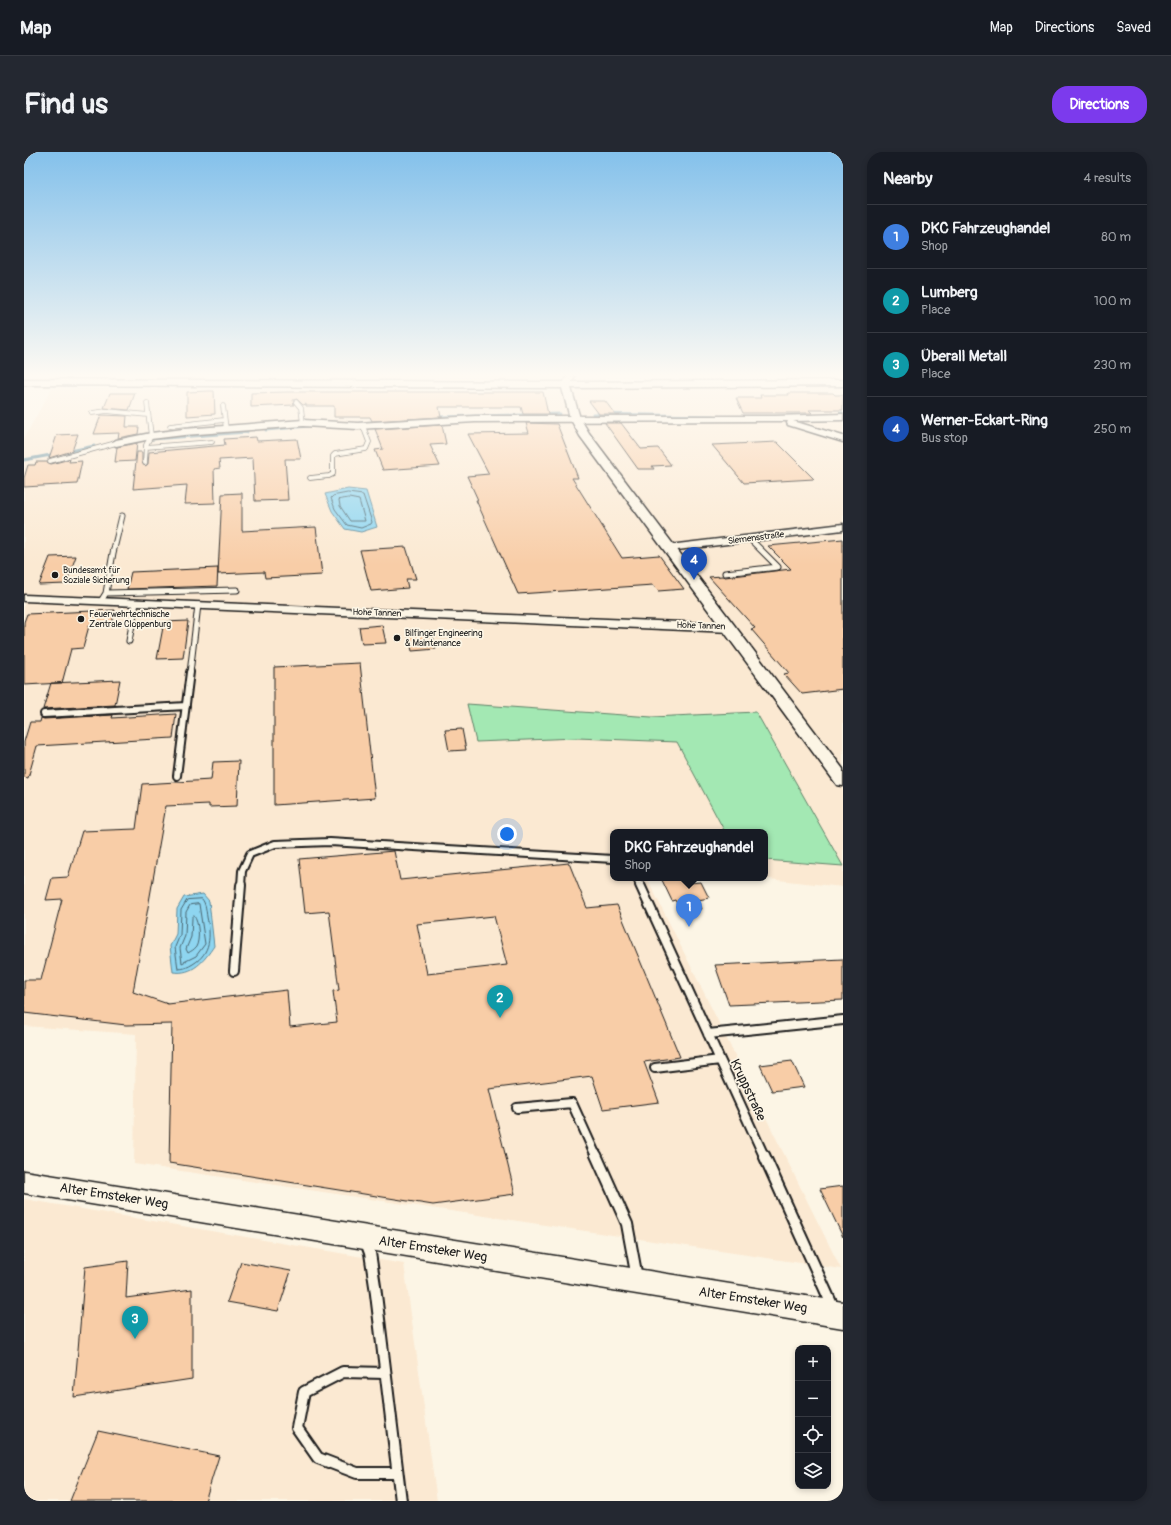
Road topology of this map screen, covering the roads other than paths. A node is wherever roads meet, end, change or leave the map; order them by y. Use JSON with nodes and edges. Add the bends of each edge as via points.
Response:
{"nodes":[{"id":1,"x":136,"y":439,"type":"edge"},
{"id":2,"x":149,"y":439,"type":"edge"},
{"id":3,"x":368,"y":439,"type":"edge"},
{"id":4,"x":588,"y":439,"type":"edge"},
{"id":5,"x":212,"y":442,"type":"dead end"},
{"id":6,"x":116,"y":443,"type":"joint"},
{"id":7,"x":146,"y":447,"type":"junction"},
{"id":8,"x":50,"y":461,"type":"dead end"},
{"id":9,"x":145,"y":462,"type":"dead end"},
{"id":10,"x":310,"y":478,"type":"dead end"},
{"id":11,"x":122,"y":516,"type":"dead end"},
{"id":12,"x":843,"y":527,"type":"edge"},
{"id":13,"x":749,"y":538,"type":"junction"},
{"id":14,"x":669,"y":548,"type":"junction"},
{"id":15,"x":725,"y":573,"type":"dead end"},
{"id":16,"x":237,"y":590,"type":"dead end"},
{"id":17,"x":103,"y":597,"type":"junction"},
{"id":18,"x":24,"y":598,"type":"edge"},
{"id":19,"x":136,"y":602,"type":"junction"},
{"id":20,"x":198,"y":605,"type":"junction"},
{"id":21,"x":730,"y":628,"type":"junction"},
{"id":22,"x":129,"y":641,"type":"dead end"},
{"id":23,"x":186,"y":706,"type":"junction"},
{"id":24,"x":44,"y":714,"type":"dead end"},
{"id":25,"x":177,"y":776,"type":"dead end"},
{"id":26,"x":843,"y":781,"type":"edge"},
{"id":27,"x":610,"y":859,"type":"edge"},
{"id":28,"x":638,"y":881,"type":"edge"},
{"id":29,"x":234,"y":972,"type":"dead end"},
{"id":30,"x":843,"y":1020,"type":"edge"},
{"id":31,"x":708,"y":1034,"type":"junction"},
{"id":32,"x":720,"y":1060,"type":"junction"},
{"id":33,"x":655,"y":1068,"type":"dead end"},
{"id":34,"x":517,"y":1108,"type":"dead end"},
{"id":35,"x":24,"y":1182,"type":"edge"},
{"id":36,"x":364,"y":1238,"type":"junction"},
{"id":37,"x":638,"y":1282,"type":"junction"},
{"id":38,"x":839,"y":1314,"type":"edge"},
{"id":39,"x":386,"y":1373,"type":"junction"},
{"id":40,"x":397,"y":1474,"type":"junction"},
{"id":41,"x":401,"y":1501,"type":"edge"}],
"edges":[{"from":1,"to":6,"type":"street"},
{"from":2,"to":7,"type":"lane"},
{"from":3,"to":10,"type":"lane","via":[[366,449],[333,456],[333,474]]},
{"from":4,"to":14,"type":"street"},
{"from":5,"to":7,"type":"lane"},
{"from":6,"to":8,"type":"lane"},
{"from":7,"to":9,"type":"lane"},
{"from":11,"to":17,"type":"lane"},
{"from":12,"to":13,"type":"street","name":"Siemensstraße"},
{"from":13,"to":14,"type":"street","name":"Siemensstraße"},
{"from":13,"to":15,"type":"lane","via":[[778,567]]},
{"from":14,"to":21,"type":"street"},
{"from":16,"to":17,"type":"lane"},
{"from":17,"to":18,"type":"street","name":"Hohe Tannen"},
{"from":17,"to":19,"type":"street","name":"Hohe Tannen"},
{"from":19,"to":20,"type":"street","name":"Hohe Tannen"},
{"from":19,"to":22,"type":"lane"},
{"from":20,"to":21,"type":"street","name":"Hohe Tannen"},
{"from":20,"to":23,"type":"lane"},
{"from":21,"to":26,"type":"street"},
{"from":23,"to":24,"type":"lane"},
{"from":23,"to":25,"type":"lane"},
{"from":27,"to":29,"type":"lane","via":[[330,842],[275,844],[250,854],[242,871]]},
{"from":28,"to":31,"type":"lane","name":"Kruppstraße"},
{"from":30,"to":31,"type":"lane"},
{"from":31,"to":32,"type":"lane","name":"Kruppstraße"},
{"from":32,"to":33,"type":"lane"},
{"from":32,"to":38,"type":"lane","name":"Kruppstraße"},
{"from":34,"to":37,"type":"lane","via":[[572,1103],[628,1224]]},
{"from":35,"to":36,"type":"street","name":"Alter Emsteker Weg"},
{"from":36,"to":37,"type":"street","name":"Alter Emsteker Weg"},
{"from":36,"to":39,"type":"lane","via":[[370,1253]]},
{"from":37,"to":38,"type":"street","name":"Alter Emsteker Weg"},
{"from":39,"to":40,"type":"lane"},
{"from":39,"to":40,"type":"lane","via":[[343,1372],[304,1392],[297,1428],[318,1458],[357,1473]]},
{"from":40,"to":41,"type":"lane"}]}
